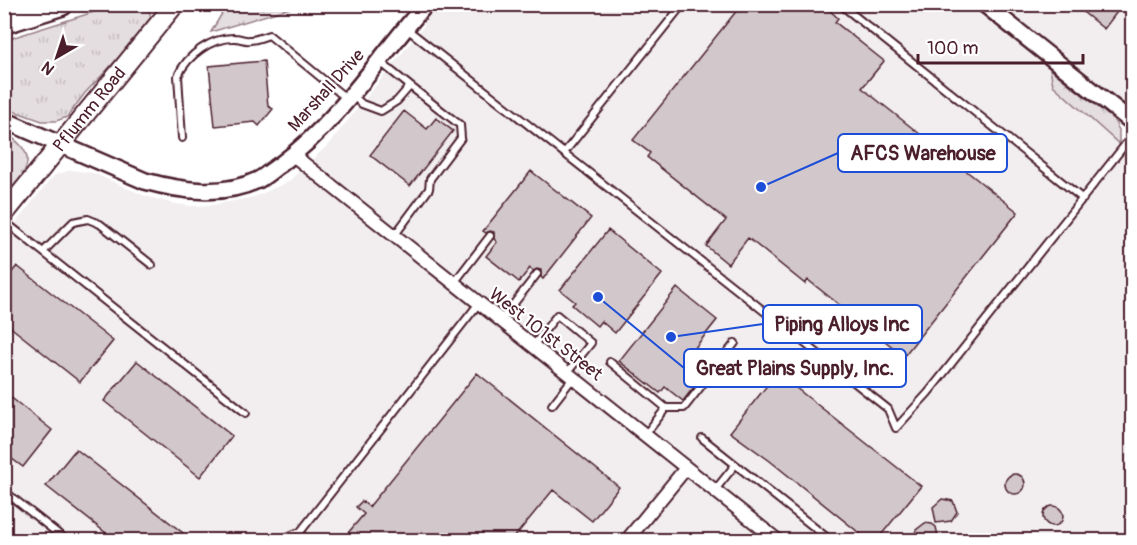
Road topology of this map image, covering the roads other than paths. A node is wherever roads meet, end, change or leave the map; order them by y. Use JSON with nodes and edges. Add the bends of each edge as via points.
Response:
{"nodes":[{"id":1,"x":61,"y":4,"type":"edge"},
{"id":2,"x":175,"y":4,"type":"edge"},
{"id":3,"x":426,"y":4,"type":"edge"},
{"id":4,"x":683,"y":4,"type":"edge"},
{"id":5,"x":840,"y":4,"type":"edge"},
{"id":6,"x":984,"y":4,"type":"edge"},
{"id":7,"x":4,"y":22,"type":"edge"},
{"id":8,"x":406,"y":28,"type":"junction"},
{"id":9,"x":379,"y":60,"type":"junction"},
{"id":10,"x":410,"y":86,"type":"junction"},
{"id":11,"x":350,"y":97,"type":"junction"},
{"id":12,"x":4,"y":120,"type":"edge"},
{"id":13,"x":1132,"y":122,"type":"edge"},
{"id":14,"x":1132,"y":136,"type":"edge"},
{"id":15,"x":182,"y":138,"type":"dead end"},
{"id":16,"x":61,"y":144,"type":"junction"},
{"id":17,"x":564,"y":153,"type":"junction"},
{"id":18,"x":293,"y":155,"type":"junction"},
{"id":19,"x":1083,"y":199,"type":"junction"},
{"id":20,"x":4,"y":214,"type":"edge"},
{"id":21,"x":4,"y":220,"type":"edge"},
{"id":22,"x":394,"y":236,"type":"junction"},
{"id":23,"x":490,"y":236,"type":"dead end"},
{"id":24,"x":43,"y":252,"type":"junction"},
{"id":25,"x":152,"y":265,"type":"dead end"},
{"id":26,"x":537,"y":274,"type":"dead end"},
{"id":27,"x":454,"y":284,"type":"junction"},
{"id":28,"x":479,"y":303,"type":"junction"},
{"id":29,"x":501,"y":321,"type":"junction"},
{"id":30,"x":735,"y":343,"type":"dead end"},
{"id":31,"x":533,"y":346,"type":"junction"},
{"id":32,"x":610,"y":362,"type":"dead end"},
{"id":33,"x":570,"y":376,"type":"junction"},
{"id":34,"x":552,"y":405,"type":"dead end"},
{"id":35,"x":666,"y":408,"type":"junction"},
{"id":36,"x":246,"y":413,"type":"dead end"},
{"id":37,"x":645,"y":435,"type":"junction"},
{"id":38,"x":702,"y":438,"type":"dead end"},
{"id":39,"x":735,"y":465,"type":"junction"},
{"id":40,"x":686,"y":468,"type":"junction"},
{"id":41,"x":4,"y":491,"type":"edge"},
{"id":42,"x":715,"y":491,"type":"junction"},
{"id":43,"x":66,"y":540,"type":"edge"},
{"id":44,"x":284,"y":540,"type":"edge"},
{"id":45,"x":627,"y":540,"type":"edge"},
{"id":46,"x":777,"y":540,"type":"edge"},
{"id":47,"x":830,"y":540,"type":"edge"}],
"edges":[{"from":1,"to":7,"type":"highway"},
{"from":2,"to":16,"type":"main road","name":"Pflumm Road"},
{"from":3,"to":8,"type":"street","name":"Marshall Drive"},
{"from":4,"to":17,"type":"lane"},
{"from":5,"to":19,"type":"lane"},
{"from":6,"to":13,"type":"street"},
{"from":8,"to":9,"type":"street","name":"Marshall Drive"},
{"from":8,"to":17,"type":"lane"},
{"from":9,"to":10,"type":"lane"},
{"from":9,"to":11,"type":"street","name":"Marshall Drive"},
{"from":10,"to":11,"type":"lane","via":[[381,111]]},
{"from":10,"to":22,"type":"lane","via":[[460,125],[461,138]]},
{"from":11,"to":15,"type":"lane","via":[[268,35],[249,40],[234,38],[202,48],[182,67],[178,76]]},
{"from":11,"to":18,"type":"street","name":"Marshall Drive","via":[[324,128]]},
{"from":12,"to":16,"type":"street","name":"Marshall Drive"},
{"from":14,"to":19,"type":"lane"},
{"from":16,"to":18,"type":"street","name":"Marshall Drive","via":[[145,181],[192,191],[248,184]]},
{"from":16,"to":20,"type":"main road","name":"Pflumm Road"},
{"from":17,"to":19,"type":"lane","via":[[888,409],[896,428]]},
{"from":18,"to":22,"type":"street","name":"West 101st Street"},
{"from":21,"to":24,"type":"lane"},
{"from":22,"to":27,"type":"street","name":"West 101st Street"},
{"from":23,"to":27,"type":"lane"},
{"from":24,"to":25,"type":"lane","via":[[73,222],[88,219]]},
{"from":24,"to":36,"type":"lane"},
{"from":26,"to":29,"type":"lane"},
{"from":27,"to":28,"type":"street","name":"West 101st Street"},
{"from":28,"to":29,"type":"street","name":"West 101st Street"},
{"from":28,"to":44,"type":"lane","via":[[301,531]]},
{"from":29,"to":31,"type":"street","name":"West 101st Street"},
{"from":30,"to":35,"type":"lane","via":[[684,408]]},
{"from":31,"to":33,"type":"street","name":"West 101st Street"},
{"from":31,"to":33,"type":"lane","via":[[557,315],[566,322],[591,343]]},
{"from":32,"to":35,"type":"lane"},
{"from":33,"to":34,"type":"lane"},
{"from":33,"to":37,"type":"street","name":"West 101st Street"},
{"from":35,"to":37,"type":"lane"},
{"from":37,"to":40,"type":"street","name":"West 101st Street"},
{"from":38,"to":39,"type":"lane"},
{"from":39,"to":42,"type":"lane"},
{"from":39,"to":47,"type":"lane"},
{"from":40,"to":42,"type":"street","name":"West 101st Street"},
{"from":40,"to":45,"type":"street"},
{"from":41,"to":43,"type":"lane"},
{"from":42,"to":46,"type":"street","name":"West 101st Street"}]}
